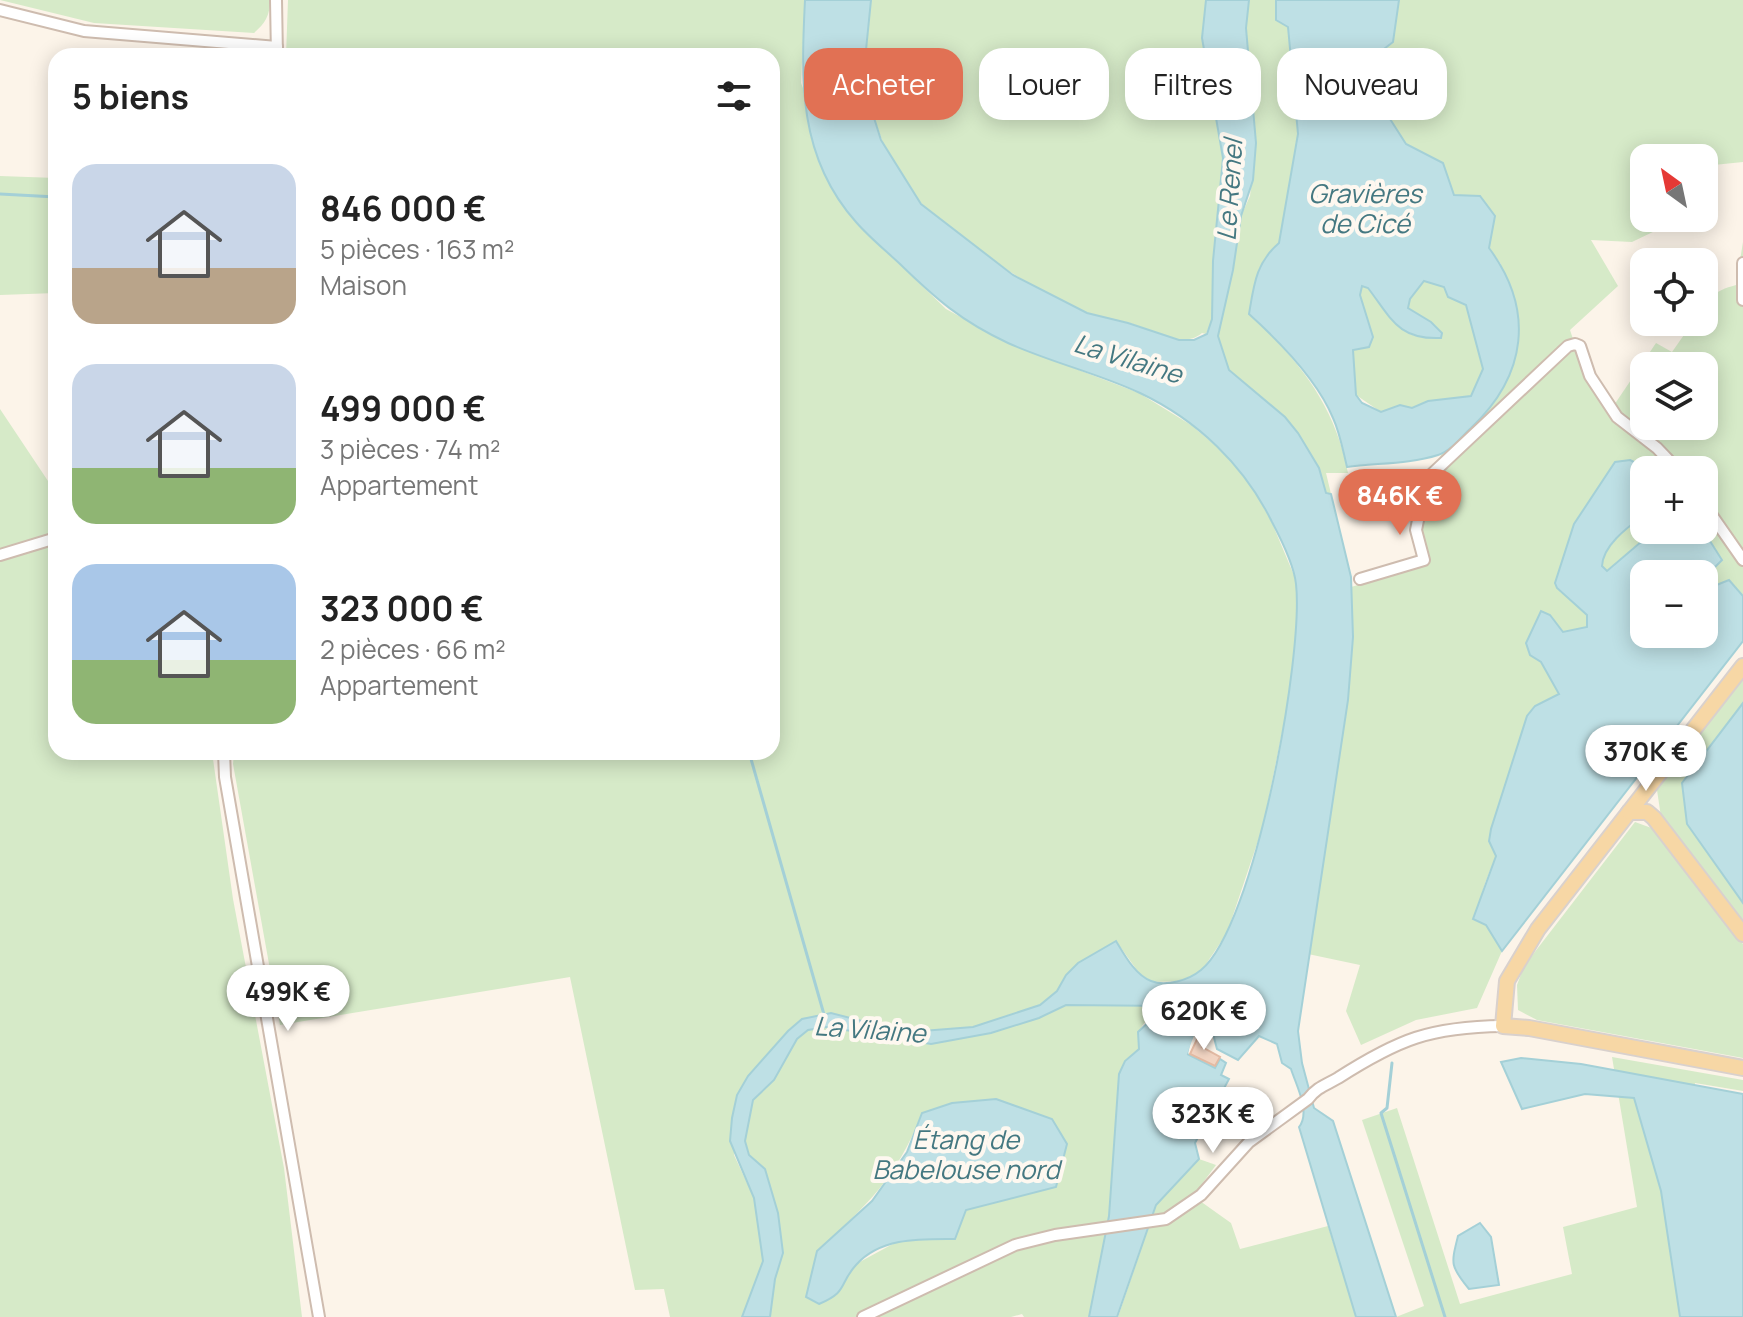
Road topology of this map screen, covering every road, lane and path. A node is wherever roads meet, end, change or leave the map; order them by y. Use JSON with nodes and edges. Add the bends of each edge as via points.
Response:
{"nodes":[{"id":1,"x":276,"y":0,"type":"edge"},
{"id":2,"x":0,"y":10,"type":"edge"},
{"id":3,"x":248,"y":48,"type":"edge"},
{"id":4,"x":277,"y":48,"type":"edge"},
{"id":5,"x":1743,"y":263,"type":"edge"},
{"id":6,"x":1743,"y":300,"type":"edge"},
{"id":7,"x":1665,"y":456,"type":"edge"},
{"id":8,"x":1427,"y":479,"type":"junction"},
{"id":9,"x":1400,"y":504,"type":"dead end"},
{"id":10,"x":1718,"y":524,"type":"edge"},
{"id":11,"x":48,"y":540,"type":"edge"},
{"id":12,"x":0,"y":555,"type":"edge"},
{"id":13,"x":1743,"y":560,"type":"edge"},
{"id":14,"x":1360,"y":579,"type":"dead end"},
{"id":15,"x":1743,"y":666,"type":"edge"},
{"id":16,"x":224,"y":760,"type":"edge"},
{"id":17,"x":1653,"y":783,"type":"junction"},
{"id":18,"x":1629,"y":812,"type":"junction"},
{"id":19,"x":1654,"y":818,"type":"junction"},
{"id":20,"x":1743,"y":934,"type":"edge"},
{"id":21,"x":1503,"y":1026,"type":"junction"},
{"id":22,"x":1743,"y":1068,"type":"edge"},
{"id":23,"x":319,"y":1317,"type":"edge"},
{"id":24,"x":863,"y":1317,"type":"edge"}],
"edges":[{"from":1,"to":4,"type":"street"},
{"from":2,"to":3,"type":"street","via":[[84,31]]},
{"from":5,"to":6,"type":"street"},
{"from":7,"to":8,"type":"street","via":[[1617,417],[1575,344]]},
{"from":8,"to":9,"type":"street"},
{"from":8,"to":14,"type":"street","via":[[1416,530],[1424,560]]},
{"from":10,"to":13,"type":"street"},
{"from":11,"to":12,"type":"street"},
{"from":15,"to":17,"type":"main road"},
{"from":16,"to":23,"type":"street"},
{"from":17,"to":18,"type":"main road"},
{"from":17,"to":19,"type":"main road"},
{"from":18,"to":19,"type":"main road","via":[[1647,812]]},
{"from":18,"to":21,"type":"main road","via":[[1523,951],[1507,981]]},
{"from":19,"to":20,"type":"main road"},
{"from":21,"to":22,"type":"main road"},
{"from":21,"to":24,"type":"street","via":[[1450,1028],[1417,1036],[1322,1084],[1235,1155],[1201,1195],[1166,1219],[1055,1235],[993,1253]]}]}
